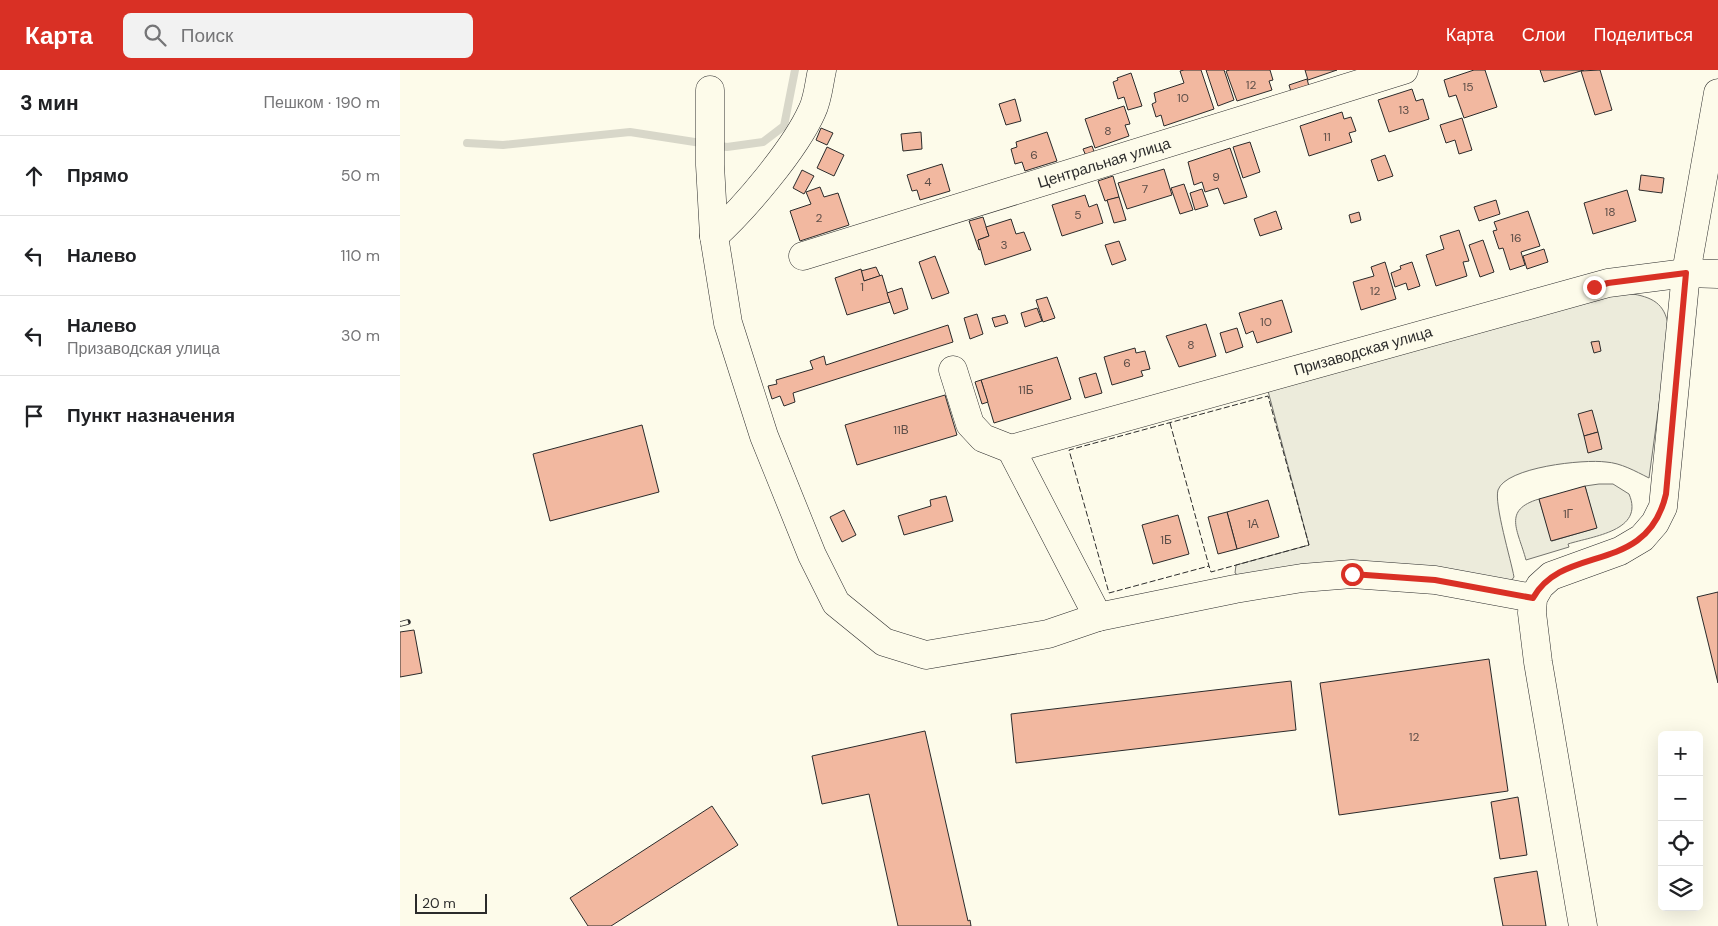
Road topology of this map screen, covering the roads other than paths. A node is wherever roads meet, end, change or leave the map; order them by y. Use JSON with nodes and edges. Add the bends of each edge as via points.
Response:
{"nodes":[{"id":1,"x":822,"y":70,"type":"edge"},
{"id":2,"x":1404,"y":70,"type":"edge"},
{"id":3,"x":710,"y":90,"type":"dead end"},
{"id":4,"x":1718,"y":93,"type":"edge"},
{"id":5,"x":714,"y":236,"type":"junction"},
{"id":6,"x":803,"y":256,"type":"dead end"},
{"id":7,"x":1686,"y":273,"type":"junction"},
{"id":8,"x":1718,"y":274,"type":"edge"},
{"id":9,"x":953,"y":370,"type":"dead end"},
{"id":10,"x":1011,"y":449,"type":"junction"},
{"id":11,"x":1533,"y":598,"type":"junction"},
{"id":12,"x":1098,"y":617,"type":"junction"},
{"id":13,"x":1583,"y":926,"type":"edge"}],
"edges":[{"from":1,"to":5,"type":"street","via":[[812,111],[784,156],[733,219]]},
{"from":2,"to":6,"type":"street","name":"Центральная улица"},
{"from":3,"to":5,"type":"street"},
{"from":4,"to":7,"type":"street"},
{"from":5,"to":12,"type":"street","via":[[728,323],[764,436],[812,555],[836,603],[884,642],[926,655],[1048,634]]},
{"from":7,"to":8,"type":"street","name":"Призаводская улица"},
{"from":7,"to":10,"type":"street","name":"Призаводская улица","via":[[1608,283]]},
{"from":7,"to":11,"type":"street","via":[[1663,507],[1642,538],[1620,551],[1551,576]]},
{"from":9,"to":10,"type":"street","via":[[970,424],[984,438]]},
{"from":10,"to":12,"type":"street"},
{"from":11,"to":12,"type":"street","via":[[1435,580],[1352,574],[1235,588]]},
{"from":11,"to":13,"type":"street","via":[[1538,662]]}]}
